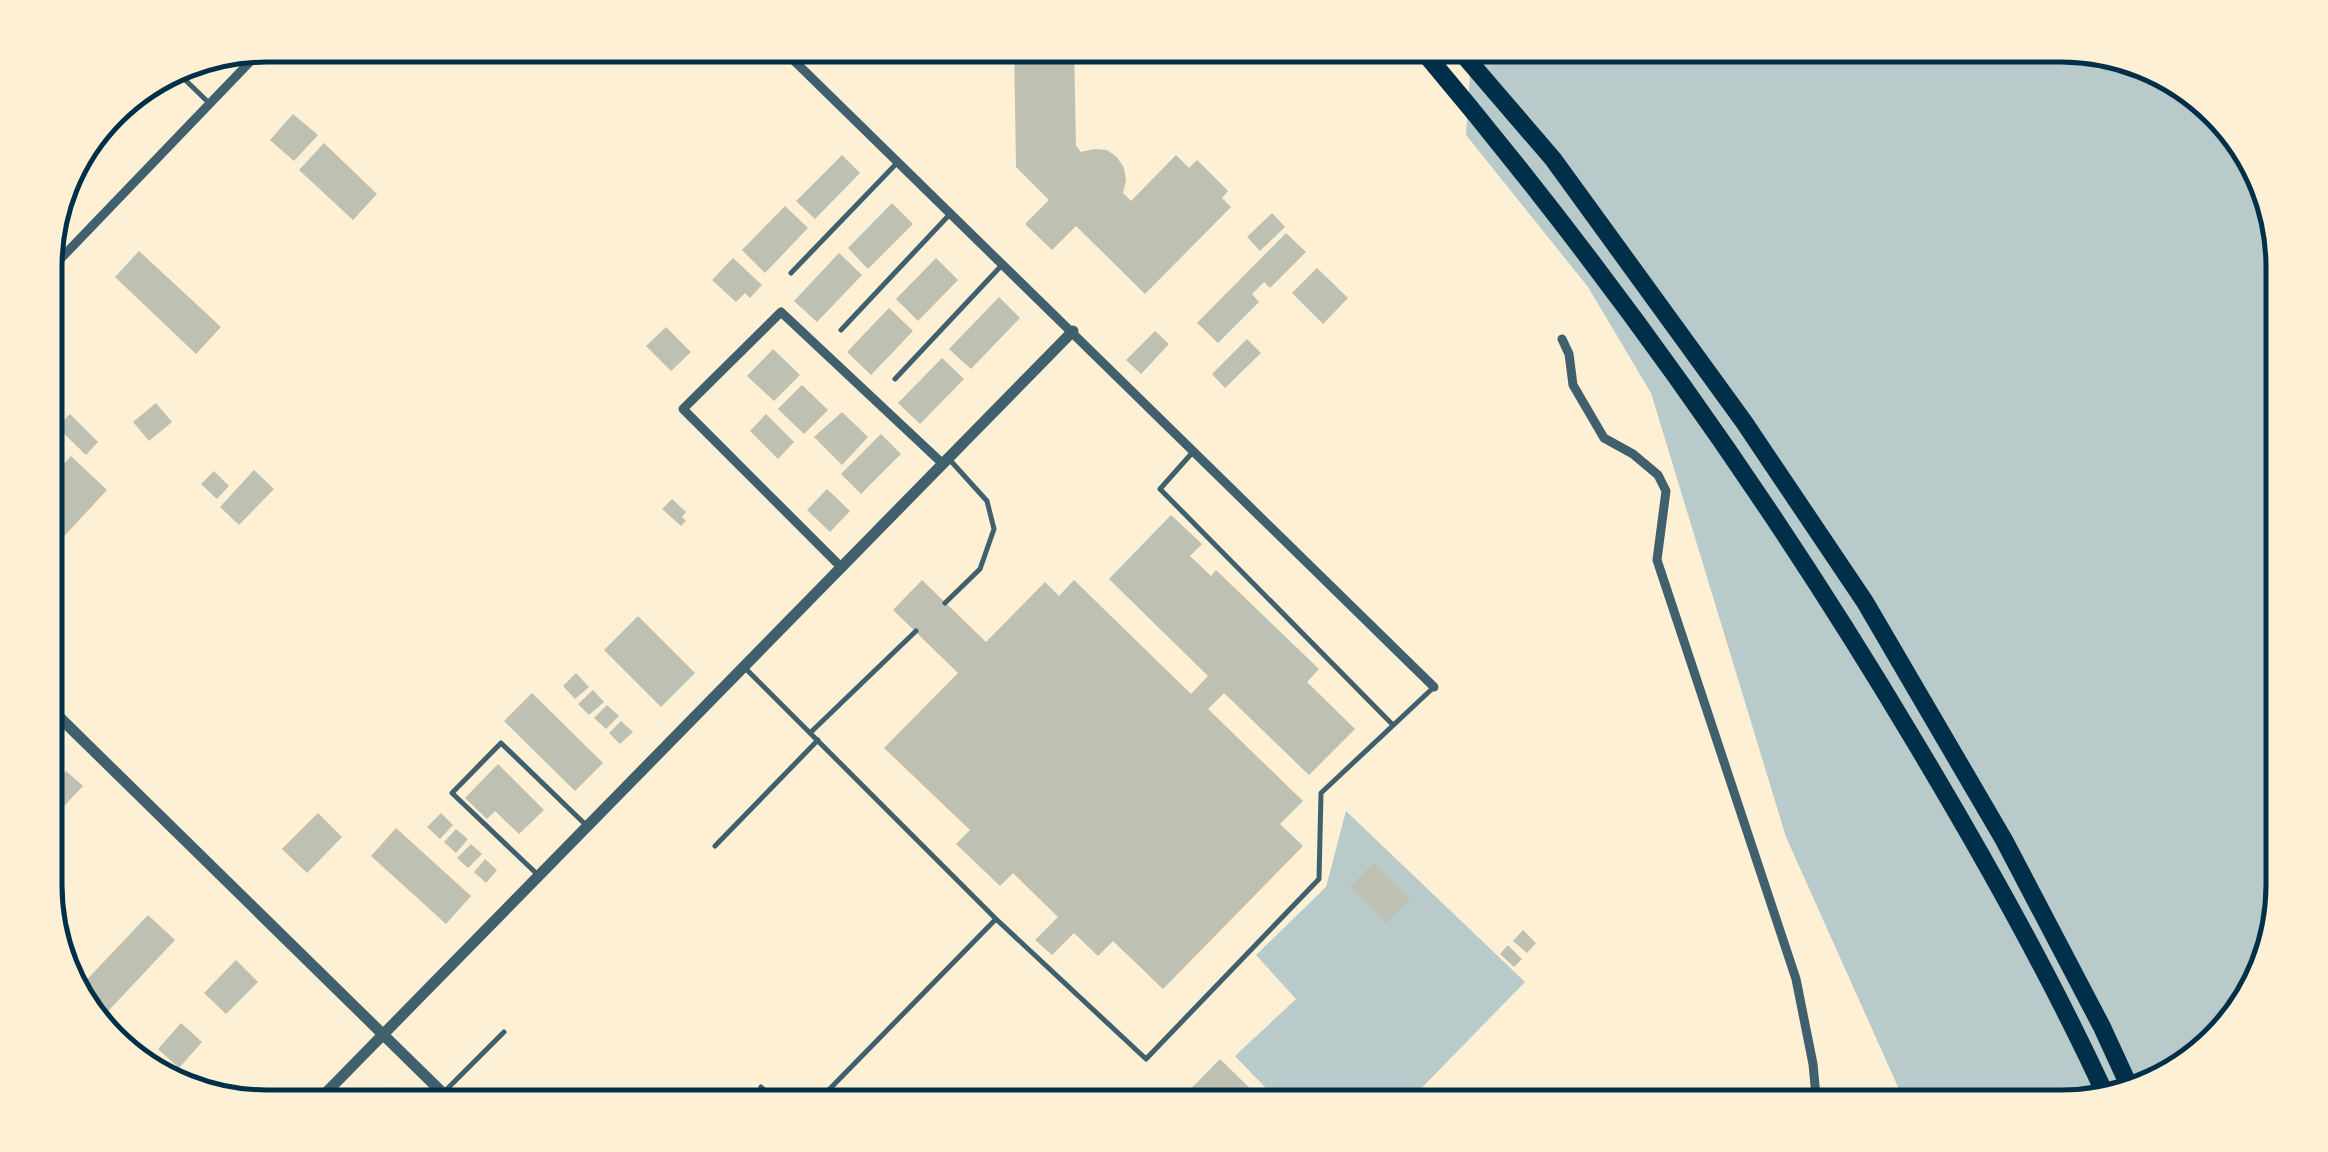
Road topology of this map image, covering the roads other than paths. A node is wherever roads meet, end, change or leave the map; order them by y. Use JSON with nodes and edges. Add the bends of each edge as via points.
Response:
{"nodes":[{"id":1,"x":795,"y":62,"type":"edge"},
{"id":2,"x":1432,"y":62,"type":"edge"},
{"id":3,"x":1470,"y":62,"type":"edge"},
{"id":4,"x":248,"y":63,"type":"edge"},
{"id":5,"x":185,"y":80,"type":"edge"},
{"id":6,"x":210,"y":104,"type":"junction"},
{"id":7,"x":898,"y":162,"type":"junction"},
{"id":8,"x":952,"y":214,"type":"junction"},
{"id":9,"x":63,"y":254,"type":"edge"},
{"id":10,"x":1004,"y":264,"type":"junction"},
{"id":11,"x":791,"y":274,"type":"dead end"},
{"id":12,"x":841,"y":330,"type":"dead end"},
{"id":13,"x":1073,"y":331,"type":"junction"},
{"id":14,"x":1562,"y":339,"type":"dead end"},
{"id":15,"x":894,"y":380,"type":"dead end"},
{"id":16,"x":1194,"y":450,"type":"junction"},
{"id":17,"x":946,"y":462,"type":"junction"},
{"id":18,"x":842,"y":568,"type":"junction"},
{"id":19,"x":945,"y":603,"type":"dead end"},
{"id":20,"x":916,"y":632,"type":"dead end"},
{"id":21,"x":744,"y":667,"type":"junction"},
{"id":22,"x":1434,"y":687,"type":"joint"},
{"id":23,"x":62,"y":721,"type":"edge"},
{"id":24,"x":1393,"y":725,"type":"junction"},
{"id":25,"x":810,"y":733,"type":"junction"},
{"id":26,"x":818,"y":740,"type":"junction"},
{"id":27,"x":588,"y":826,"type":"junction"},
{"id":28,"x":714,"y":846,"type":"dead end"},
{"id":29,"x":540,"y":876,"type":"junction"},
{"id":30,"x":996,"y":919,"type":"junction"},
{"id":31,"x":504,"y":1032,"type":"dead end"},
{"id":32,"x":384,"y":1036,"type":"junction"},
{"id":33,"x":2126,"y":1079,"type":"edge"},
{"id":34,"x":2101,"y":1086,"type":"edge"},
{"id":35,"x":761,"y":1087,"type":"dead end"},
{"id":36,"x":1815,"y":1089,"type":"edge"},
{"id":37,"x":329,"y":1090,"type":"edge"},
{"id":38,"x":439,"y":1090,"type":"edge"},
{"id":39,"x":445,"y":1090,"type":"edge"},
{"id":40,"x":764,"y":1090,"type":"edge"},
{"id":41,"x":829,"y":1090,"type":"edge"}],
"edges":[{"from":1,"to":7,"type":"street"},
{"from":2,"to":34,"type":"highway","via":[[1551,206],[1723,439],[1836,608],[1964,823]]},
{"from":3,"to":33,"type":"highway","via":[[1553,159],[1865,602],[2004,840]]},
{"from":4,"to":6,"type":"street"},
{"from":5,"to":6,"type":"lane"},
{"from":6,"to":9,"type":"street"},
{"from":7,"to":8,"type":"street"},
{"from":7,"to":11,"type":"lane"},
{"from":8,"to":10,"type":"street"},
{"from":8,"to":12,"type":"lane"},
{"from":10,"to":13,"type":"street"},
{"from":10,"to":15,"type":"lane"},
{"from":13,"to":16,"type":"street"},
{"from":13,"to":17,"type":"street"},
{"from":14,"to":36,"type":"street","via":[[1574,385],[1604,438],[1658,475],[1666,492],[1657,560],[1796,979]]},
{"from":16,"to":22,"type":"street"},
{"from":16,"to":24,"type":"lane","via":[[1160,489]]},
{"from":17,"to":18,"type":"street"},
{"from":17,"to":18,"type":"street","via":[[780,312],[683,409]]},
{"from":17,"to":19,"type":"lane","via":[[987,502],[994,529],[980,569]]},
{"from":18,"to":21,"type":"street"},
{"from":20,"to":25,"type":"lane"},
{"from":21,"to":25,"type":"lane"},
{"from":21,"to":27,"type":"street"},
{"from":22,"to":24,"type":"lane"},
{"from":23,"to":32,"type":"street"},
{"from":24,"to":30,"type":"lane","via":[[1321,794],[1319,879],[1146,1058]]},
{"from":25,"to":26,"type":"lane"},
{"from":26,"to":28,"type":"lane"},
{"from":26,"to":30,"type":"lane"},
{"from":27,"to":29,"type":"street"},
{"from":27,"to":29,"type":"lane","via":[[500,743],[452,793]]},
{"from":29,"to":32,"type":"street"},
{"from":30,"to":41,"type":"lane"},
{"from":31,"to":39,"type":"lane"},
{"from":32,"to":37,"type":"street"},
{"from":32,"to":38,"type":"street"},
{"from":35,"to":40,"type":"lane"}]}
